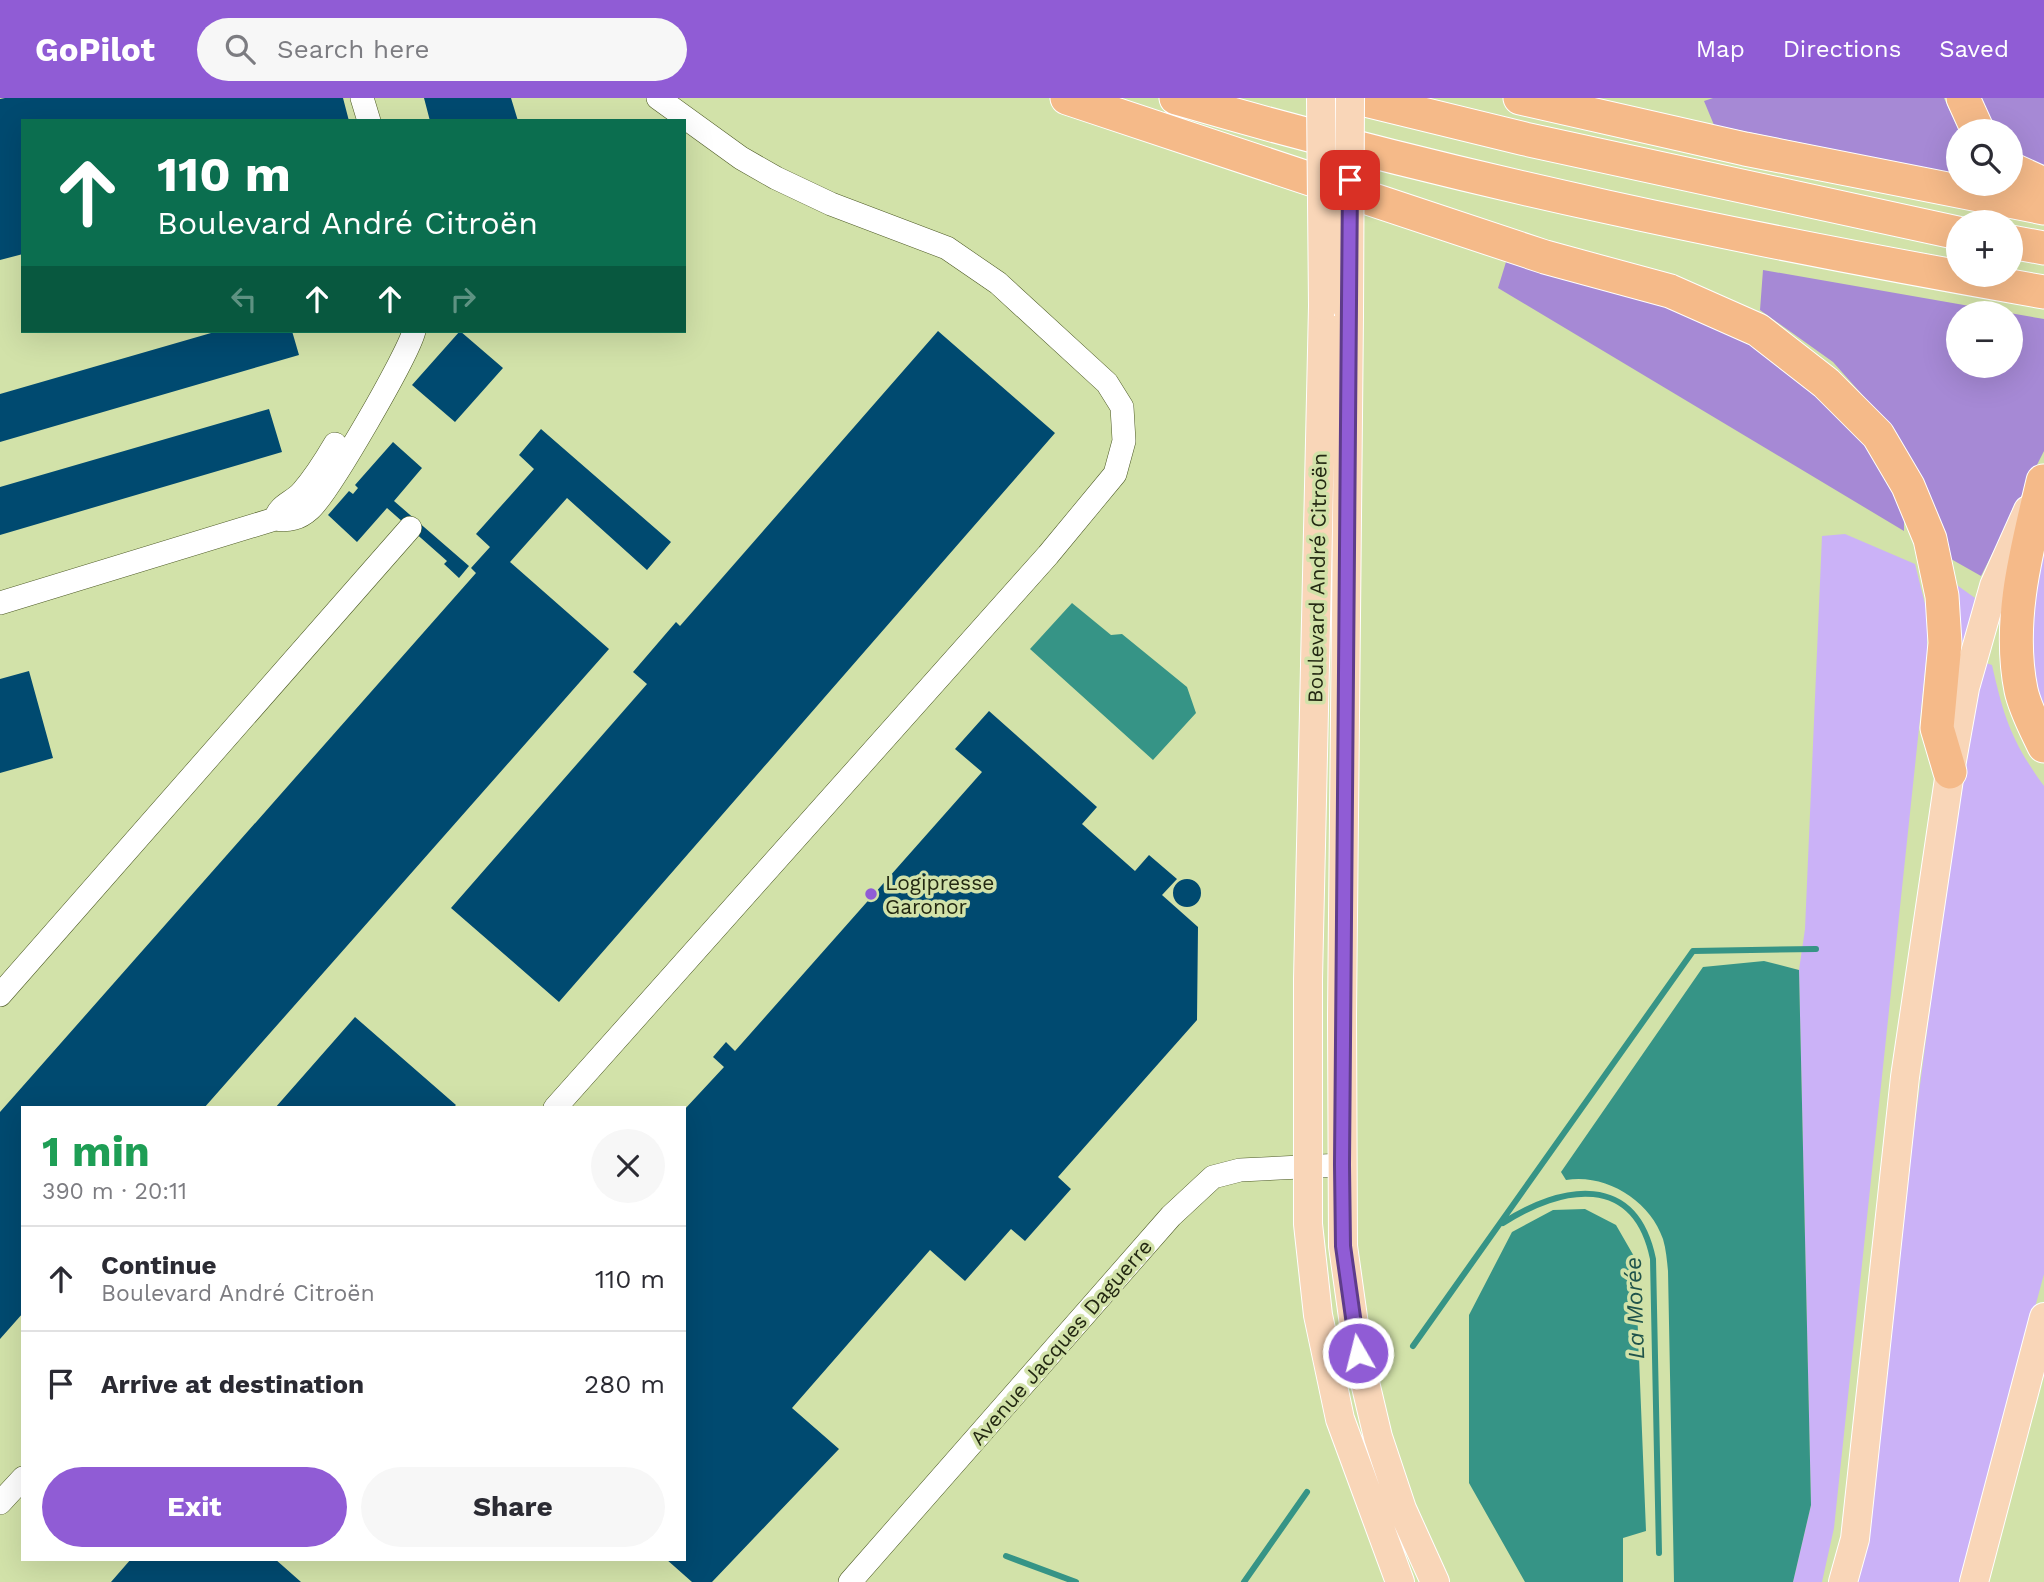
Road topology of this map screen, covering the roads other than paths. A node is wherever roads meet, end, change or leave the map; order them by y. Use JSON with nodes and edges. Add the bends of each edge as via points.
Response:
{"nodes":[{"id":1,"x":362,"y":98,"type":"edge"},
{"id":2,"x":659,"y":98,"type":"edge"},
{"id":3,"x":1067,"y":98,"type":"edge"},
{"id":4,"x":1176,"y":98,"type":"edge"},
{"id":5,"x":1321,"y":98,"type":"edge"},
{"id":6,"x":1350,"y":98,"type":"edge"},
{"id":7,"x":1357,"y":98,"type":"edge"},
{"id":8,"x":1520,"y":98,"type":"edge"},
{"id":9,"x":1963,"y":98,"type":"edge"},
{"id":10,"x":368,"y":119,"type":"edge"},
{"id":11,"x":1973,"y":119,"type":"edge"},
{"id":12,"x":2023,"y":174,"type":"edge"},
{"id":13,"x":2044,"y":184,"type":"edge"},
{"id":14,"x":2044,"y":208,"type":"edge"},
{"id":15,"x":1946,"y":230,"type":"edge"},
{"id":16,"x":2023,"y":244,"type":"edge"},
{"id":17,"x":2044,"y":248,"type":"edge"},
{"id":18,"x":2044,"y":292,"type":"edge"},
{"id":19,"x":397,"y":333,"type":"edge"},
{"id":20,"x":413,"y":333,"type":"edge"},
{"id":21,"x":2043,"y":480,"type":"edge"},
{"id":22,"x":275,"y":519,"type":"junction"},
{"id":23,"x":410,"y":528,"type":"dead end"},
{"id":24,"x":0,"y":603,"type":"edge"},
{"id":25,"x":2044,"y":746,"type":"edge"},
{"id":26,"x":1950,"y":772,"type":"junction"},
{"id":27,"x":0,"y":995,"type":"edge"},
{"id":28,"x":557,"y":1106,"type":"edge"},
{"id":29,"x":1342,"y":1165,"type":"junction"},
{"id":30,"x":1307,"y":1167,"type":"junction"},
{"id":31,"x":2044,"y":1317,"type":"edge"},
{"id":32,"x":21,"y":1480,"type":"edge"},
{"id":33,"x":0,"y":1503,"type":"edge"},
{"id":34,"x":850,"y":1582,"type":"edge"},
{"id":35,"x":1400,"y":1582,"type":"edge"},
{"id":36,"x":1435,"y":1582,"type":"edge"},
{"id":37,"x":1843,"y":1582,"type":"edge"},
{"id":38,"x":1974,"y":1582,"type":"edge"}],
"edges":[{"from":1,"to":10,"type":"street"},
{"from":2,"to":28,"type":"street","via":[[776,178],[947,248],[998,284],[1107,383],[1122,407],[1124,441],[1115,474],[1048,555]]},
{"from":3,"to":26,"type":"highway","via":[[1545,257],[1670,291],[1758,330],[1826,383],[1878,435],[1908,486],[1930,539],[1942,596],[1945,643],[1937,728]]},
{"from":4,"to":18,"type":"highway","via":[[1514,187]]},
{"from":5,"to":30,"type":"main road","name":"Boulevard André Citroën","bridge":true,"via":[[1323,306]]},
{"from":6,"to":29,"type":"main road","name":"Boulevard André Citroën","bridge":true},
{"from":7,"to":15,"type":"highway"},
{"from":8,"to":14,"type":"highway","via":[[1745,149]]},
{"from":9,"to":11,"type":"highway"},
{"from":12,"to":13,"type":"highway"},
{"from":16,"to":17,"type":"highway"},
{"from":19,"to":22,"type":"street","via":[[317,474],[300,495],[279,508]]},
{"from":20,"to":22,"type":"street","via":[[331,481],[310,509],[291,521]]},
{"from":21,"to":25,"type":"highway","via":[[2018,596],[2017,634],[2021,692]]},
{"from":21,"to":26,"type":"main road","via":[[1994,586],[1965,688]]},
{"from":22,"to":24,"type":"street"},
{"from":23,"to":27,"type":"street"},
{"from":26,"to":37,"type":"main road","via":[[1905,1077],[1857,1526]]},
{"from":29,"to":30,"type":"street","name":"Avenue Jacques Daguerre"},
{"from":29,"to":36,"type":"main road","name":"Boulevard André Citroën","via":[[1343,1246],[1358,1353],[1378,1437],[1402,1509]]},
{"from":30,"to":34,"type":"street","name":"Avenue Jacques Daguerre","via":[[1240,1170],[1213,1177],[1171,1216]]},
{"from":30,"to":35,"type":"main road","name":"Boulevard André Citroën","via":[[1318,1315],[1340,1419]]},
{"from":31,"to":38,"type":"main road"},
{"from":32,"to":33,"type":"street"}]}
